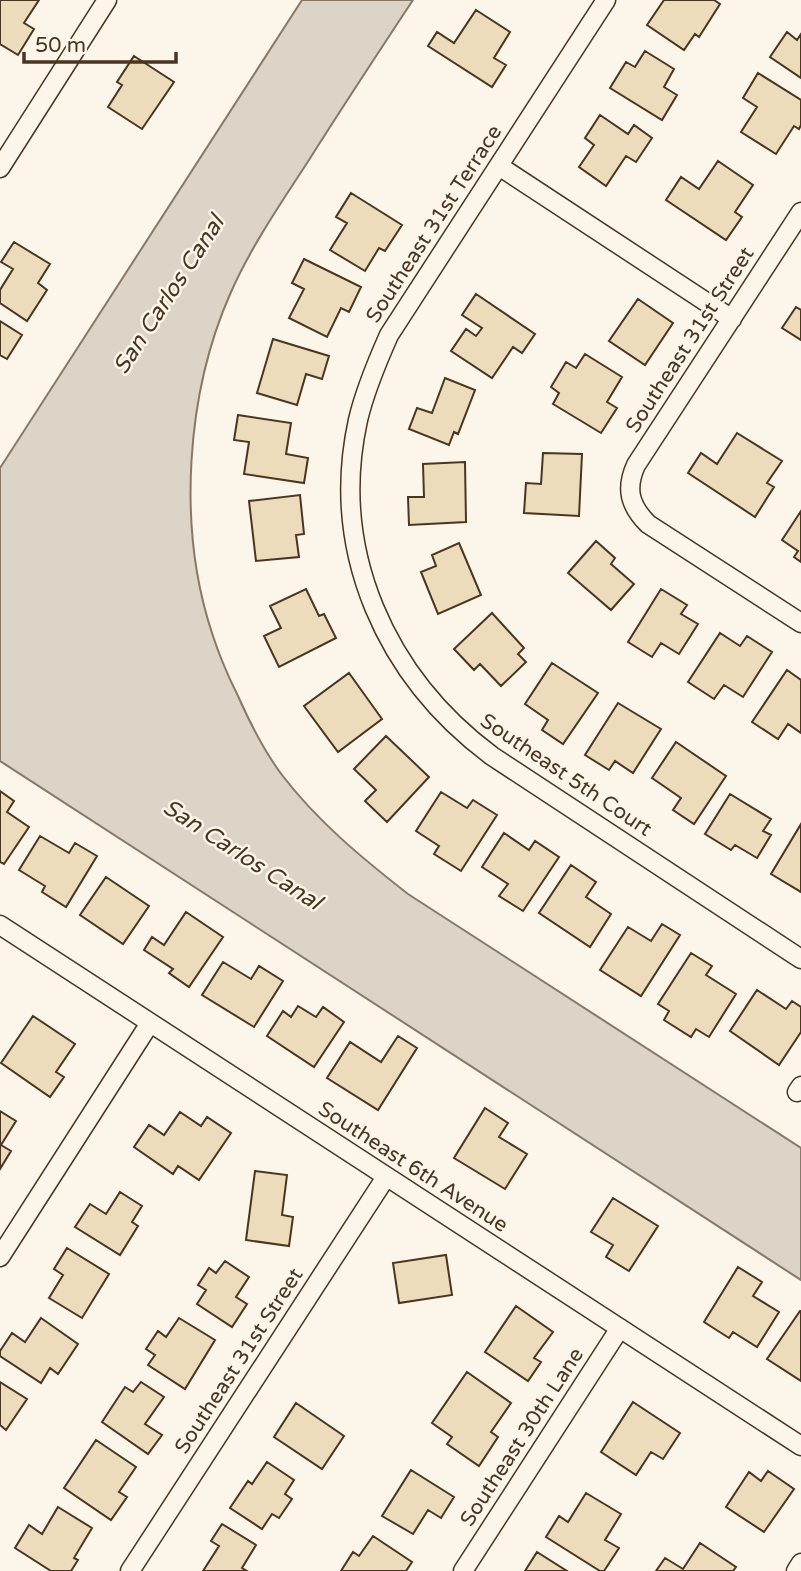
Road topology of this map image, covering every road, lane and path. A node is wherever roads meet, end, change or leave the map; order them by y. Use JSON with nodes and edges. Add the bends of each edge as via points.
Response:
{"nodes":[{"id":1,"x":107,"y":0,"type":"edge"},
{"id":2,"x":606,"y":0,"type":"edge"},
{"id":3,"x":499,"y":166,"type":"junction"},
{"id":4,"x":0,"y":168,"type":"edge"},
{"id":5,"x":801,"y":212,"type":"edge"},
{"id":6,"x":732,"y":319,"type":"junction"},
{"id":7,"x":363,"y":576,"type":"joint"},
{"id":8,"x":801,"y":623,"type":"edge"},
{"id":9,"x":0,"y":925,"type":"edge"},
{"id":10,"x":801,"y":959,"type":"edge"},
{"id":11,"x":150,"y":1023,"type":"junction"},
{"id":12,"x":386,"y":1177,"type":"junction"},
{"id":13,"x":0,"y":1257,"type":"edge"},
{"id":14,"x":620,"y":1328,"type":"junction"},
{"id":15,"x":801,"y":1446,"type":"edge"},
{"id":16,"x":801,"y":1563,"type":"edge"},
{"id":17,"x":130,"y":1571,"type":"edge"},
{"id":18,"x":463,"y":1571,"type":"edge"},
{"id":19,"x":796,"y":1571,"type":"edge"}],
"edges":[{"from":1,"to":4,"type":"street"},
{"from":2,"to":3,"type":"street","name":"Southeast 31st Terrace"},
{"from":3,"to":6,"type":"street"},
{"from":3,"to":7,"type":"street","name":"Southeast 31st Terrace","via":[[395,325],[364,398],[354,443],[351,489]]},
{"from":5,"to":6,"type":"street","name":"Southeast 31st Street"},
{"from":6,"to":8,"type":"street","name":"Southeast 31st Street","via":[[636,465],[630,497],[648,524]]},
{"from":7,"to":10,"type":"street","name":"Southeast 5th Court","via":[[382,627],[407,670],[437,708],[473,741]]},
{"from":9,"to":11,"type":"street","name":"Southeast 6th Avenue"},
{"from":11,"to":12,"type":"street","name":"Southeast 6th Avenue"},
{"from":11,"to":13,"type":"street"},
{"from":12,"to":14,"type":"street","name":"Southeast 6th Avenue"},
{"from":12,"to":17,"type":"street","name":"Southeast 31st Street"},
{"from":14,"to":15,"type":"street","name":"Southeast 6th Avenue"},
{"from":14,"to":18,"type":"street","name":"Southeast 30th Lane"},
{"from":16,"to":19,"type":"street"}]}
